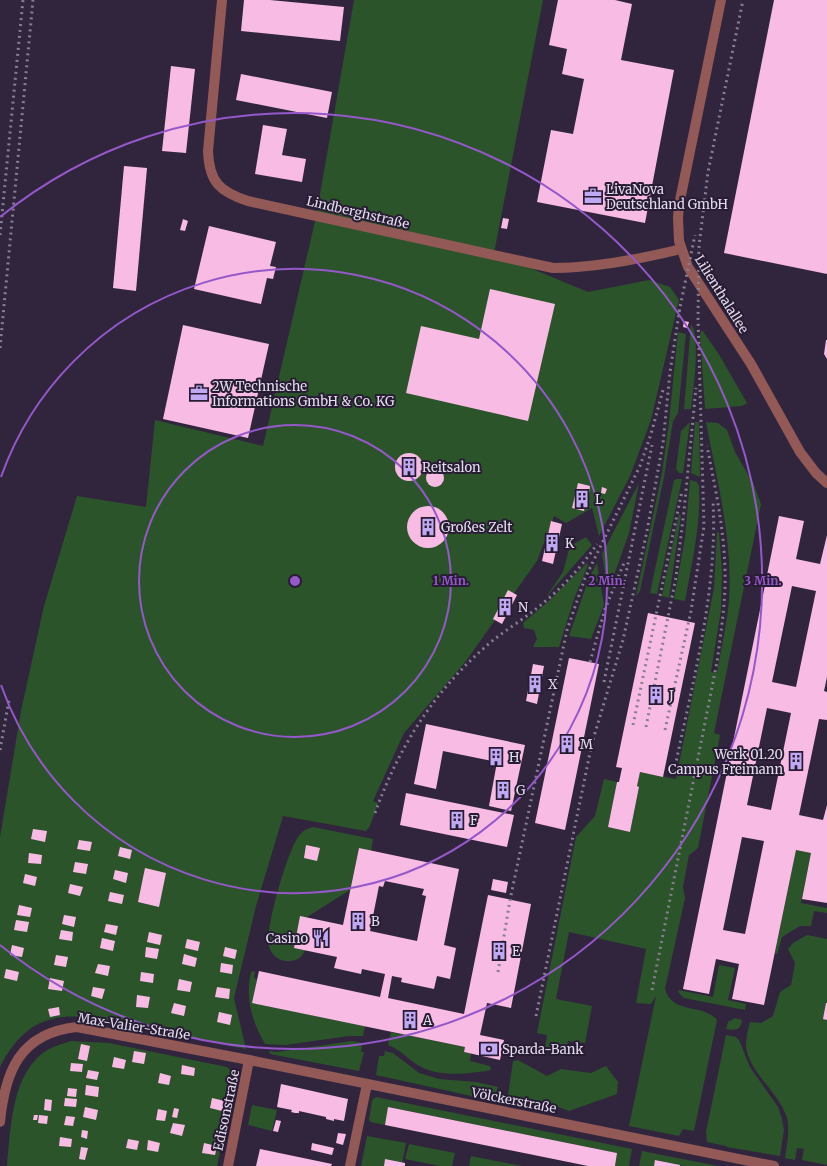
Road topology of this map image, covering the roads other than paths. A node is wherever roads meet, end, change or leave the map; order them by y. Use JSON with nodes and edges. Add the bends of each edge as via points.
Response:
{"nodes":[{"id":1,"x":222,"y":0,"type":"edge"},
{"id":2,"x":720,"y":0,"type":"edge"},
{"id":3,"x":681,"y":249,"type":"junction"},
{"id":4,"x":827,"y":483,"type":"edge"},
{"id":5,"x":249,"y":1060,"type":"junction"},
{"id":6,"x":366,"y":1084,"type":"junction"},
{"id":7,"x":0,"y":1122,"type":"edge"},
{"id":8,"x":228,"y":1166,"type":"edge"},
{"id":9,"x":350,"y":1166,"type":"edge"},
{"id":10,"x":774,"y":1166,"type":"edge"}],
"edges":[{"from":1,"to":3,"type":"street","name":"Lindberghstraße","via":[[208,164],[212,177],[227,192],[248,201],[552,268],[600,264]]},
{"from":2,"to":3,"type":"street","name":"Lilienthalallee","via":[[679,205],[678,232]]},
{"from":3,"to":4,"type":"street","name":"Lilienthalallee","via":[[693,276],[751,364],[800,452]]},
{"from":5,"to":6,"type":"street","name":"Völckerstraße"},
{"from":5,"to":7,"type":"street","name":"Max-Valier-Straße","via":[[83,1028],[62,1029],[46,1034],[19,1056],[10,1071]]},
{"from":5,"to":8,"type":"street","name":"Edisonstraße"},
{"from":6,"to":9,"type":"street"},
{"from":6,"to":10,"type":"street","name":"Völckerstraße"}]}
